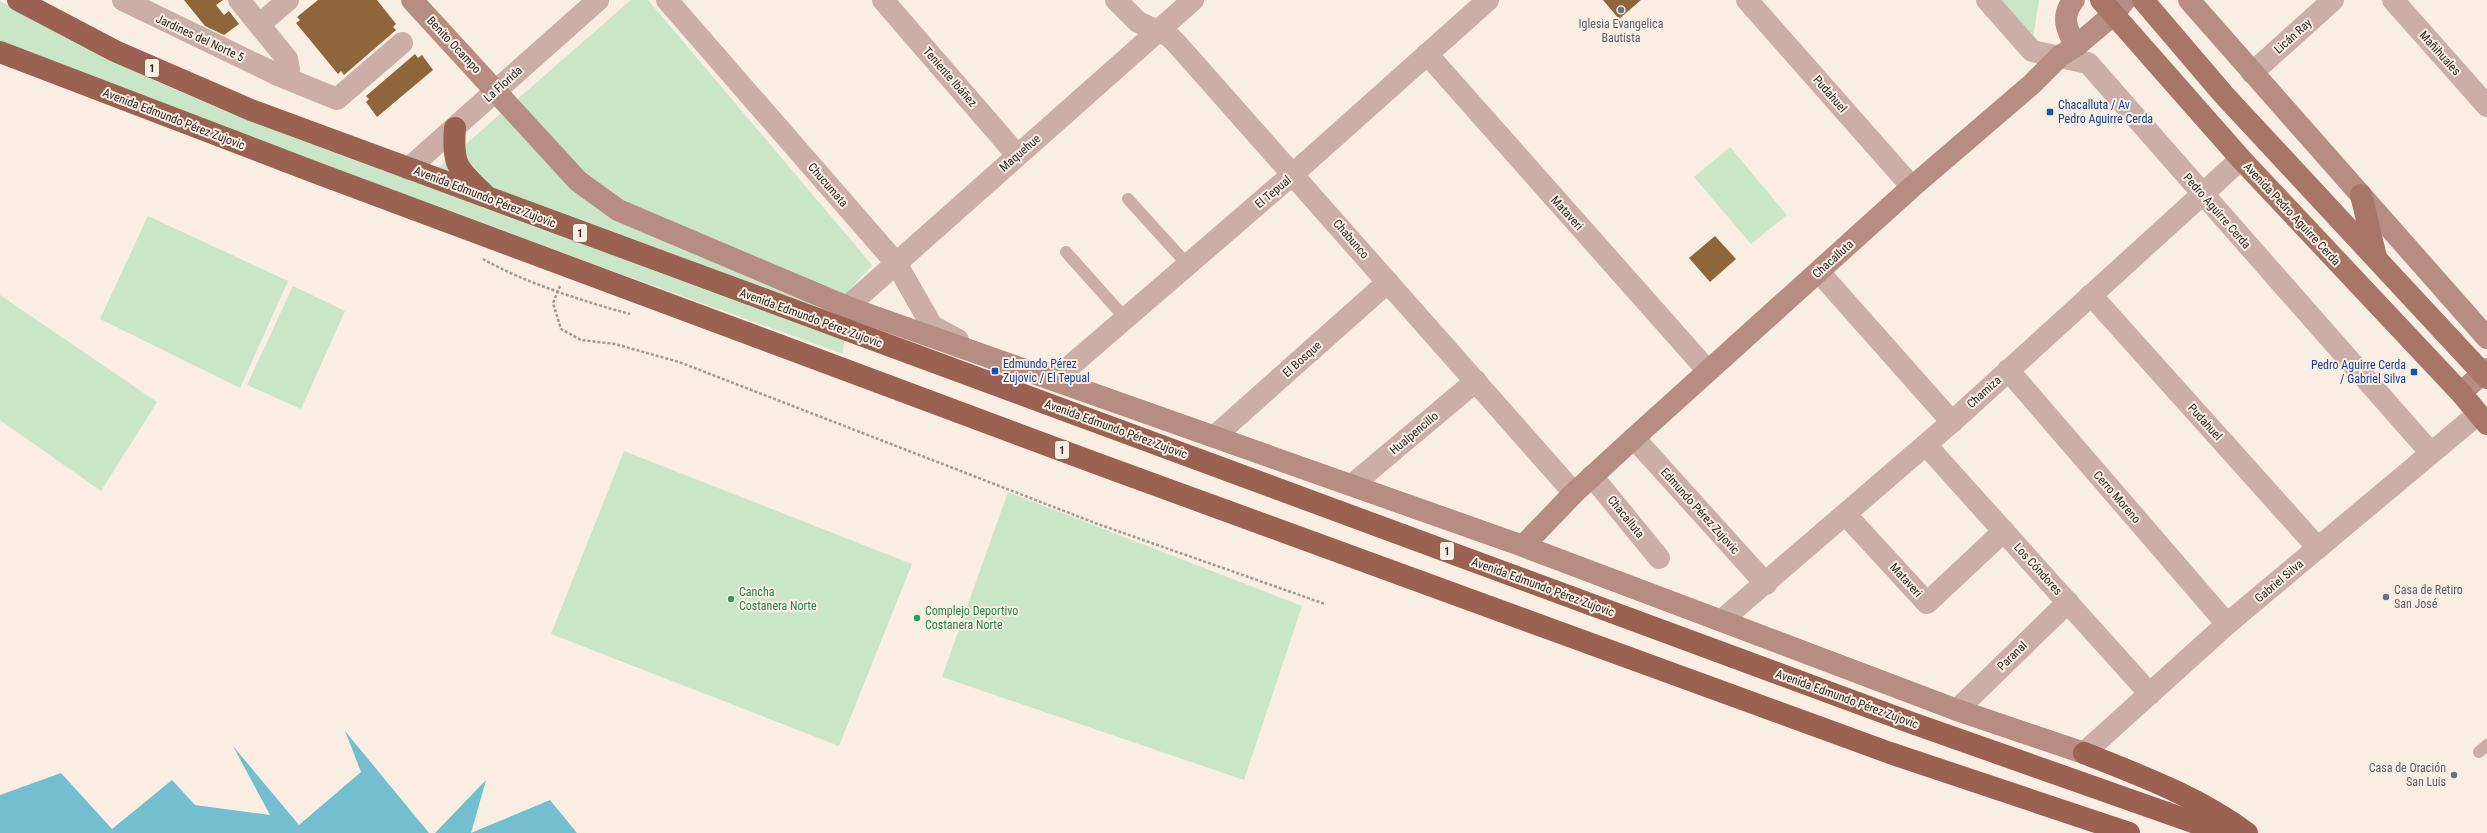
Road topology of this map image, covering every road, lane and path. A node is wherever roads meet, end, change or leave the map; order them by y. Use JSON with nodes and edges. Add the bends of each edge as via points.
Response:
{"nodes":[{"id":1,"x":18,"y":0,"type":"edge"},
{"id":2,"x":30,"y":0,"type":"edge"},
{"id":3,"x":123,"y":0,"type":"edge"},
{"id":4,"x":239,"y":0,"type":"edge"},
{"id":5,"x":288,"y":0,"type":"edge"},
{"id":6,"x":412,"y":0,"type":"edge"},
{"id":7,"x":598,"y":0,"type":"edge"},
{"id":8,"x":667,"y":0,"type":"edge"},
{"id":9,"x":883,"y":0,"type":"edge"},
{"id":10,"x":1116,"y":0,"type":"edge"},
{"id":11,"x":1193,"y":0,"type":"edge"},
{"id":12,"x":1488,"y":0,"type":"edge"},
{"id":13,"x":1747,"y":0,"type":"edge"},
{"id":14,"x":1986,"y":0,"type":"edge"},
{"id":15,"x":2074,"y":0,"type":"edge"},
{"id":16,"x":2143,"y":0,"type":"edge"},
{"id":17,"x":2188,"y":0,"type":"edge"},
{"id":18,"x":2333,"y":0,"type":"edge"},
{"id":19,"x":2393,"y":0,"type":"edge"},
{"id":20,"x":2113,"y":5,"type":"edge"},
{"id":21,"x":56,"y":22,"type":"junction"},
{"id":22,"x":260,"y":24,"type":"junction"},
{"id":23,"x":1157,"y":32,"type":"junction"},
{"id":24,"x":402,"y":43,"type":"dead end"},
{"id":25,"x":2068,"y":51,"type":"junction"},
{"id":26,"x":0,"y":52,"type":"edge"},
{"id":27,"x":1427,"y":54,"type":"junction"},
{"id":28,"x":2252,"y":73,"type":"junction"},
{"id":29,"x":278,"y":75,"type":"junction"},
{"id":30,"x":496,"y":91,"type":"junction"},
{"id":31,"x":2487,"y":106,"type":"edge"},
{"id":32,"x":455,"y":128,"type":"junction"},
{"id":33,"x":1017,"y":155,"type":"junction"},
{"id":34,"x":2241,"y":159,"type":"junction"},
{"id":35,"x":408,"y":169,"type":"junction"},
{"id":36,"x":1293,"y":174,"type":"junction"},
{"id":37,"x":1912,"y":187,"type":"junction"},
{"id":38,"x":2203,"y":195,"type":"junction"},
{"id":39,"x":2361,"y":195,"type":"junction"},
{"id":40,"x":489,"y":199,"type":"junction"},
{"id":41,"x":1128,"y":199,"type":"dead end"},
{"id":42,"x":1066,"y":252,"type":"dead end"},
{"id":43,"x":2377,"y":260,"type":"junction"},
{"id":44,"x":896,"y":263,"type":"junction"},
{"id":45,"x":1187,"y":264,"type":"junction"},
{"id":46,"x":570,"y":267,"type":"junction"},
{"id":47,"x":1819,"y":272,"type":"junction"},
{"id":48,"x":1388,"y":282,"type":"junction"},
{"id":49,"x":2091,"y":295,"type":"junction"},
{"id":50,"x":847,"y":307,"type":"junction"},
{"id":51,"x":1125,"y":318,"type":"junction"},
{"id":52,"x":2487,"y":338,"type":"edge"},
{"id":53,"x":992,"y":359,"type":"junction"},
{"id":54,"x":2008,"y":370,"type":"junction"},
{"id":55,"x":1708,"y":371,"type":"junction"},
{"id":56,"x":2486,"y":374,"type":"edge"},
{"id":57,"x":1054,"y":380,"type":"junction"},
{"id":58,"x":1476,"y":381,"type":"junction"},
{"id":59,"x":2461,"y":393,"type":"junction"},
{"id":60,"x":2482,"y":419,"type":"edge"},
{"id":61,"x":1952,"y":422,"type":"junction"},
{"id":62,"x":1215,"y":436,"type":"junction"},
{"id":63,"x":1634,"y":438,"type":"junction"},
{"id":64,"x":1926,"y":445,"type":"junction"},
{"id":65,"x":2430,"y":452,"type":"junction"},
{"id":66,"x":1592,"y":476,"type":"junction"},
{"id":67,"x":1352,"y":485,"type":"junction"},
{"id":68,"x":1574,"y":493,"type":"junction"},
{"id":69,"x":1846,"y":515,"type":"junction"},
{"id":70,"x":2004,"y":531,"type":"junction"},
{"id":71,"x":1523,"y":546,"type":"junction"},
{"id":72,"x":2318,"y":548,"type":"junction"},
{"id":73,"x":1659,"y":558,"type":"dead end"},
{"id":74,"x":1766,"y":584,"type":"junction"},
{"id":75,"x":2068,"y":602,"type":"junction"},
{"id":76,"x":1325,"y":604,"type":"dead end"},
{"id":77,"x":1722,"y":620,"type":"junction"},
{"id":78,"x":2227,"y":624,"type":"junction"},
{"id":79,"x":2150,"y":694,"type":"junction"},
{"id":80,"x":1957,"y":710,"type":"junction"},
{"id":81,"x":2084,"y":753,"type":"junction"},
{"id":82,"x":2129,"y":833,"type":"edge"},
{"id":83,"x":2224,"y":833,"type":"edge"},
{"id":84,"x":2247,"y":833,"type":"edge"}],
"edges":[{"from":1,"to":21,"type":"highway","name":"Avenida Edmundo Pérez Zujovic","number":"1"},
{"from":2,"to":21,"type":"highway"},
{"from":3,"to":29,"type":"street","name":"Jardines del Norte 5"},
{"from":4,"to":22,"type":"street"},
{"from":5,"to":22,"type":"street"},
{"from":6,"to":30,"type":"street","name":"Benito Ocampo"},
{"from":7,"to":30,"type":"street","name":"La Florida"},
{"from":8,"to":44,"type":"street","name":"Chucumata"},
{"from":9,"to":33,"type":"street","name":"Teniente Ibáñez"},
{"from":10,"to":23,"type":"street","name":"Chabunco","via":[[1129,15]]},
{"from":11,"to":23,"type":"street","name":"Maquehue"},
{"from":12,"to":27,"type":"street","name":"El Tepual"},
{"from":13,"to":37,"type":"street","name":"Pudahuel"},
{"from":14,"to":25,"type":"street","name":"Pedro Aguirre Cerda","via":[[2032,51]]},
{"from":15,"to":25,"type":"street","via":[[2066,15]]},
{"from":16,"to":43,"type":"main road","via":[[2224,95]]},
{"from":17,"to":28,"type":"street"},
{"from":18,"to":28,"type":"street","name":"Licán Ray"},
{"from":19,"to":31,"type":"street","name":"Mañihuales"},
{"from":20,"to":25,"type":"street","name":"Chacalluta"},
{"from":20,"to":34,"type":"main road","name":"Avenida Pedro Aguirre Cerda"},
{"from":21,"to":35,"type":"highway","name":"Avenida Edmundo Pérez Zujovic","number":"1","via":[[212,94]]},
{"from":22,"to":29,"type":"street","via":[[287,59],[289,69]]},
{"from":23,"to":33,"type":"street","name":"Maquehue"},
{"from":23,"to":36,"type":"street","name":"Chabunco","via":[[1169,36],[1177,44]]},
{"from":24,"to":29,"type":"street","name":"Jardines del Norte 5","via":[[337,99]]},
{"from":25,"to":37,"type":"street","name":"Chacalluta"},
{"from":25,"to":38,"type":"street","name":"Pedro Aguirre Cerda","via":[[2088,63]]},
{"from":26,"to":46,"type":"highway","name":"Avenida Edmundo Pérez Zujovic","number":"1"},
{"from":27,"to":36,"type":"street","name":"El Tepual"},
{"from":27,"to":55,"type":"street","name":"Mataveri"},
{"from":28,"to":39,"type":"street"},
{"from":30,"to":32,"type":"street","name":"La Florida"},
{"from":30,"to":50,"type":"street","name":"Avenida Edmundo Pérez Zujovic","via":[[578,181],[604,202]]},
{"from":32,"to":35,"type":"street","name":"La Florida"},
{"from":32,"to":40,"type":"highway","via":[[454,149],[459,169]]},
{"from":33,"to":44,"type":"street","name":"Maquehue"},
{"from":34,"to":38,"type":"street","name":"Chamiza"},
{"from":34,"to":59,"type":"main road","name":"Avenida Pedro Aguirre Cerda"},
{"from":35,"to":40,"type":"highway","name":"Avenida Edmundo Pérez Zujovic","number":"1"},
{"from":36,"to":45,"type":"street","name":"El Tepual"},
{"from":36,"to":48,"type":"street","name":"Chabunco"},
{"from":37,"to":47,"type":"street","name":"Chacalluta"},
{"from":38,"to":49,"type":"street","name":"Chamiza"},
{"from":38,"to":65,"type":"street","name":"Pedro Aguirre Cerda"},
{"from":39,"to":43,"type":"main road"},
{"from":39,"to":52,"type":"street"},
{"from":40,"to":83,"type":"highway","name":"Avenida Edmundo Pérez Zujovic","number":"1","via":[[1912,723]]},
{"from":41,"to":45,"type":"lane"},
{"from":42,"to":51,"type":"lane"},
{"from":43,"to":56,"type":"main road"},
{"from":44,"to":50,"type":"street","name":"Maquehue"},
{"from":44,"to":53,"type":"street","name":"Chucumata","via":[[932,326]]},
{"from":45,"to":51,"type":"street","name":"El Tepual"},
{"from":46,"to":76,"type":"path","via":[[553,303],[561,329],[581,340],[615,344],[679,362],[1095,523]]},
{"from":46,"to":82,"type":"highway","name":"Avenida Edmundo Pérez Zujovic","number":"1","via":[[1098,464],[1876,748]]},
{"from":47,"to":55,"type":"street","name":"Chacalluta"},
{"from":47,"to":61,"type":"street"},
{"from":48,"to":58,"type":"street","name":"Chabunco"},
{"from":48,"to":62,"type":"street","name":"El Bosque"},
{"from":49,"to":54,"type":"street","name":"Chamiza"},
{"from":49,"to":72,"type":"street","name":"Pudahuel"},
{"from":50,"to":53,"type":"street","name":"Avenida Edmundo Pérez Zujovic"},
{"from":51,"to":57,"type":"street","name":"El Tepual"},
{"from":53,"to":57,"type":"street","name":"Avenida Edmundo Pérez Zujovic"},
{"from":54,"to":61,"type":"street","name":"Chamiza"},
{"from":54,"to":78,"type":"street","name":"Cerro Moreno"},
{"from":55,"to":63,"type":"street","name":"Chacalluta"},
{"from":56,"to":59,"type":"street"},
{"from":57,"to":62,"type":"street","name":"Avenida Edmundo Pérez Zujovic"},
{"from":58,"to":67,"type":"street","name":"Hualpencillo"},
{"from":58,"to":68,"type":"street","name":"Chabunco"},
{"from":59,"to":60,"type":"main road","name":"Avenida Pedro Aguirre Cerda"},
{"from":60,"to":65,"type":"street","name":"Gabriel Silva"},
{"from":61,"to":64,"type":"street","name":"Chamiza"},
{"from":62,"to":67,"type":"street","name":"Avenida Edmundo Pérez Zujovic"},
{"from":63,"to":66,"type":"street","name":"Chacalluta"},
{"from":63,"to":74,"type":"street","name":"Edmundo Pérez Zujovic"},
{"from":64,"to":69,"type":"street","name":"Chamiza"},
{"from":64,"to":70,"type":"street","name":"Los Cóndores"},
{"from":65,"to":72,"type":"street","name":"Gabriel Silva"},
{"from":66,"to":68,"type":"street","name":"Chacalluta"},
{"from":66,"to":73,"type":"street","name":"Chacalluta"},
{"from":67,"to":71,"type":"street","name":"Avenida Edmundo Pérez Zujovic"},
{"from":68,"to":71,"type":"street","name":"Chacalluta"},
{"from":69,"to":70,"type":"street","name":"Mataveri","via":[[1927,603]]},
{"from":69,"to":74,"type":"street","name":"Chamiza"},
{"from":70,"to":75,"type":"street","name":"Los Cóndores"},
{"from":71,"to":77,"type":"street","name":"Avenida Edmundo Pérez Zujovic"},
{"from":72,"to":78,"type":"street","name":"Gabriel Silva"},
{"from":74,"to":77,"type":"street","name":"Chamiza"},
{"from":75,"to":79,"type":"street","name":"Los Cóndores"},
{"from":75,"to":80,"type":"street","name":"Paranal"},
{"from":77,"to":80,"type":"street","name":"Avenida Edmundo Pérez Zujovic"},
{"from":78,"to":79,"type":"street","name":"Gabriel Silva"},
{"from":79,"to":81,"type":"street","name":"Gabriel Silva"},
{"from":80,"to":81,"type":"street","name":"Avenida Edmundo Pérez Zujovic"},
{"from":81,"to":84,"type":"highway","via":[[2187,795]]}]}
